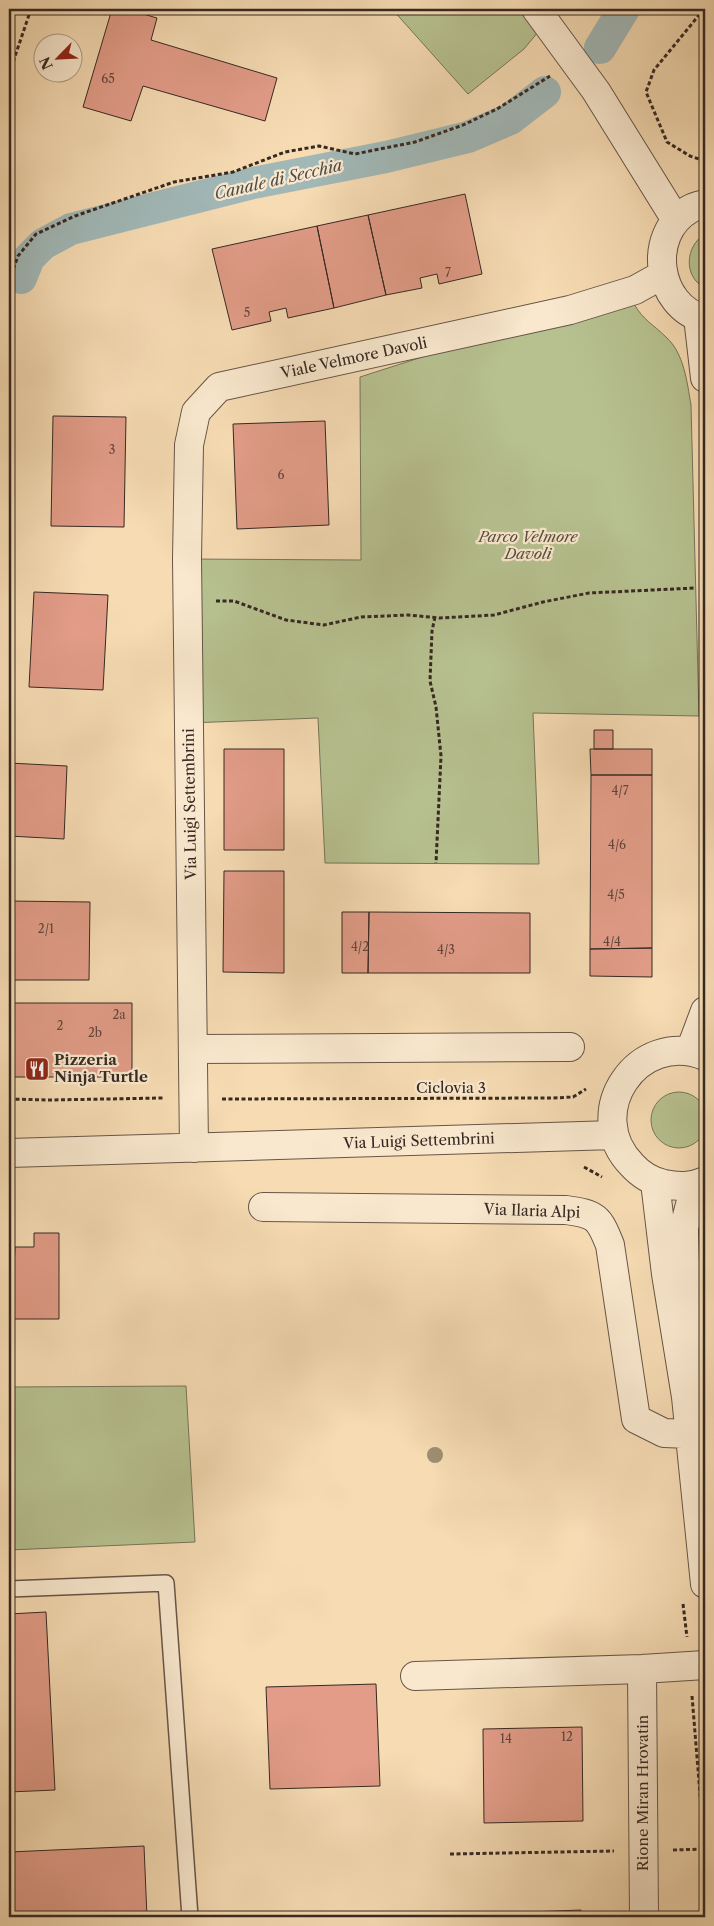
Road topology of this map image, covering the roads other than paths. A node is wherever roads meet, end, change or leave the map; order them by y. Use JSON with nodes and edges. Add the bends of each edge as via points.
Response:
{"nodes":[{"id":1,"x":536,"y":9,"type":"edge"},
{"id":2,"x":705,"y":204,"type":"edge"},
{"id":3,"x":676,"y":220,"type":"junction"},
{"id":4,"x":662,"y":275,"type":"junction"},
{"id":5,"x":702,"y":318,"type":"edge"},
{"id":6,"x":705,"y":378,"type":"edge"},
{"id":7,"x":187,"y":559,"type":"joint"},
{"id":8,"x":705,"y":1011,"type":"edge"},
{"id":9,"x":570,"y":1047,"type":"dead end"},
{"id":10,"x":194,"y":1049,"type":"junction"},
{"id":11,"x":698,"y":1054,"type":"edge"},
{"id":12,"x":614,"y":1136,"type":"junction"},
{"id":13,"x":194,"y":1148,"type":"junction"},
{"id":14,"x":9,"y":1153,"type":"edge"},
{"id":15,"x":655,"y":1182,"type":"junction"},
{"id":16,"x":700,"y":1183,"type":"edge"},
{"id":17,"x":263,"y":1207,"type":"dead end"},
{"id":18,"x":705,"y":1387,"type":"edge"},
{"id":19,"x":690,"y":1434,"type":"junction"},
{"id":20,"x":9,"y":1589,"type":"edge"},
{"id":21,"x":694,"y":1591,"type":"edge"},
{"id":22,"x":698,"y":1665,"type":"edge"},
{"id":23,"x":642,"y":1669,"type":"junction"},
{"id":24,"x":415,"y":1676,"type":"dead end"},
{"id":25,"x":190,"y":1917,"type":"edge"},
{"id":26,"x":644,"y":1917,"type":"edge"}],
"edges":[{"from":1,"to":3,"type":"street","via":[[596,91]]},
{"from":2,"to":3,"type":"street","via":[[691,208]]},
{"from":3,"to":4,"type":"street","via":[[665,238],[661,255]]},
{"from":4,"to":5,"type":"street","via":[[673,298],[686,311]]},
{"from":4,"to":7,"type":"street","name":"Viale Velmore Davoli","via":[[635,290],[570,310],[219,387],[196,412],[189,445]]},
{"from":5,"to":6,"type":"street"},
{"from":7,"to":10,"type":"street","name":"Via Luigi Settembrini"},
{"from":8,"to":11,"type":"street"},
{"from":9,"to":10,"type":"street"},
{"from":10,"to":13,"type":"street","name":"Via Luigi Settembrini","via":[[204,1099]]},
{"from":11,"to":12,"type":"street","via":[[666,1051],[649,1058],[630,1072],[620,1087],[613,1109]]},
{"from":12,"to":13,"type":"street","name":"Via Luigi Settembrini"},
{"from":12,"to":15,"type":"street","via":[[624,1157],[641,1174]]},
{"from":13,"to":14,"type":"street","name":"Via Luigi Settembrini"},
{"from":15,"to":16,"type":"street","via":[[679,1187]]},
{"from":15,"to":19,"type":"street"},
{"from":16,"to":18,"type":"street","via":[[684,1228],[685,1262]]},
{"from":17,"to":19,"type":"street","name":"Via Ilaria Alpi","via":[[566,1210],[588,1213],[601,1224],[610,1245],[636,1418],[664,1434]]},
{"from":19,"to":21,"type":"street"},
{"from":20,"to":25,"type":"lane","via":[[166,1583]]},
{"from":22,"to":23,"type":"street"},
{"from":23,"to":24,"type":"street"},
{"from":23,"to":26,"type":"street","name":"Rione Miran Hrovatin"}]}
